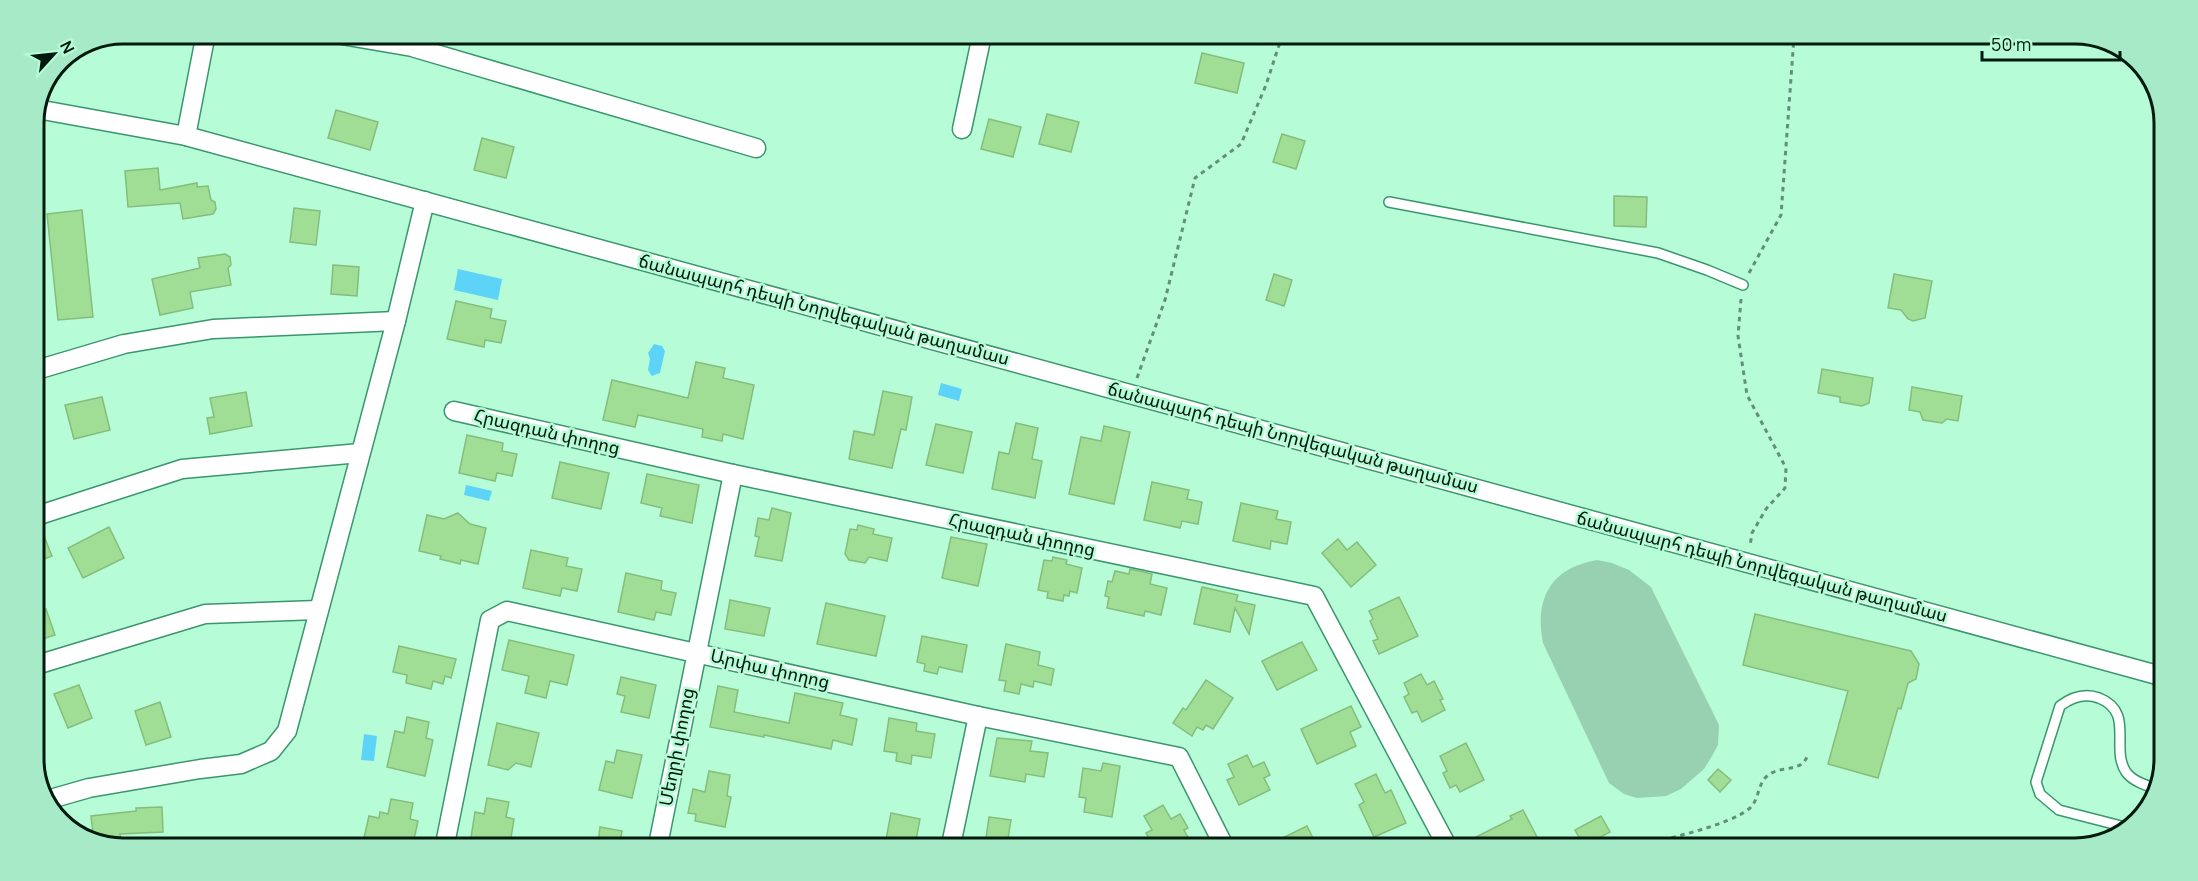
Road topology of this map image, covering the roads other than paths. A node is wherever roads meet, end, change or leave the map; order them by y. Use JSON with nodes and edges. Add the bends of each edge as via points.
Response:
{"nodes":[{"id":1,"x":204,"y":44,"type":"edge"},
{"id":2,"x":427,"y":44,"type":"edge"},
{"id":3,"x":980,"y":44,"type":"edge"},
{"id":4,"x":45,"y":110,"type":"edge"},
{"id":5,"x":962,"y":129,"type":"dead end"},
{"id":6,"x":186,"y":136,"type":"junction"},
{"id":7,"x":756,"y":148,"type":"dead end"},
{"id":8,"x":425,"y":201,"type":"junction"},
{"id":9,"x":1389,"y":202,"type":"dead end"},
{"id":10,"x":1743,"y":285,"type":"road end"},
{"id":11,"x":396,"y":321,"type":"junction"},
{"id":12,"x":44,"y":368,"type":"edge"},
{"id":13,"x":454,"y":411,"type":"dead end"},
{"id":14,"x":360,"y":453,"type":"junction"},
{"id":15,"x":733,"y":474,"type":"junction"},
{"id":16,"x":44,"y":513,"type":"edge"},
{"id":17,"x":318,"y":610,"type":"junction"},
{"id":18,"x":695,"y":652,"type":"junction"},
{"id":19,"x":44,"y":663,"type":"edge"},
{"id":20,"x":2154,"y":674,"type":"edge"},
{"id":21,"x":978,"y":716,"type":"junction"},
{"id":22,"x":2149,"y":786,"type":"edge"},
{"id":23,"x":54,"y":798,"type":"edge"},
{"id":24,"x":2117,"y":825,"type":"edge"},
{"id":25,"x":446,"y":838,"type":"edge"},
{"id":26,"x":659,"y":838,"type":"edge"},
{"id":27,"x":952,"y":838,"type":"edge"},
{"id":28,"x":1220,"y":838,"type":"edge"},
{"id":29,"x":1443,"y":838,"type":"edge"}],
"edges":[{"from":1,"to":6,"type":"street"},
{"from":2,"to":7,"type":"street"},
{"from":3,"to":5,"type":"street"},
{"from":4,"to":6,"type":"street","name":"ճանապարհ դեպի Նորվեգական թաղամաս"},
{"from":6,"to":8,"type":"street","name":"ճանապարհ դեպի Նորվեգական թաղամաս"},
{"from":8,"to":11,"type":"street"},
{"from":8,"to":20,"type":"street","name":"ճանապարհ դեպի Նորվեգական թաղամաս"},
{"from":9,"to":10,"type":"lane","via":[[1658,253]]},
{"from":11,"to":12,"type":"street","via":[[213,329],[124,344]]},
{"from":11,"to":14,"type":"street"},
{"from":13,"to":15,"type":"street","name":"Հրազդան փողոց"},
{"from":14,"to":16,"type":"street","via":[[182,469]]},
{"from":14,"to":17,"type":"street"},
{"from":15,"to":18,"type":"street","name":"Մեղրի փողոց"},
{"from":15,"to":29,"type":"street","name":"Հրազդան փողոց","via":[[1314,596]]},
{"from":17,"to":19,"type":"street","via":[[205,614]]},
{"from":17,"to":23,"type":"street","via":[[287,731],[271,751],[241,764],[89,788]]},
{"from":18,"to":21,"type":"street","name":"Արփա փողոց"},
{"from":18,"to":25,"type":"street","name":"Արփա փողոց","via":[[507,611],[490,620]]},
{"from":18,"to":26,"type":"street","name":"Մեղրի փողոց"},
{"from":21,"to":27,"type":"street"},
{"from":21,"to":28,"type":"street","name":"Արփա փողոց","via":[[1179,757]]},
{"from":22,"to":24,"type":"lane","via":[[2127,772],[2121,760],[2121,724],[2107,701],[2091,695],[2071,698],[2060,705],[2036,782],[2040,794],[2059,810]]}]}
